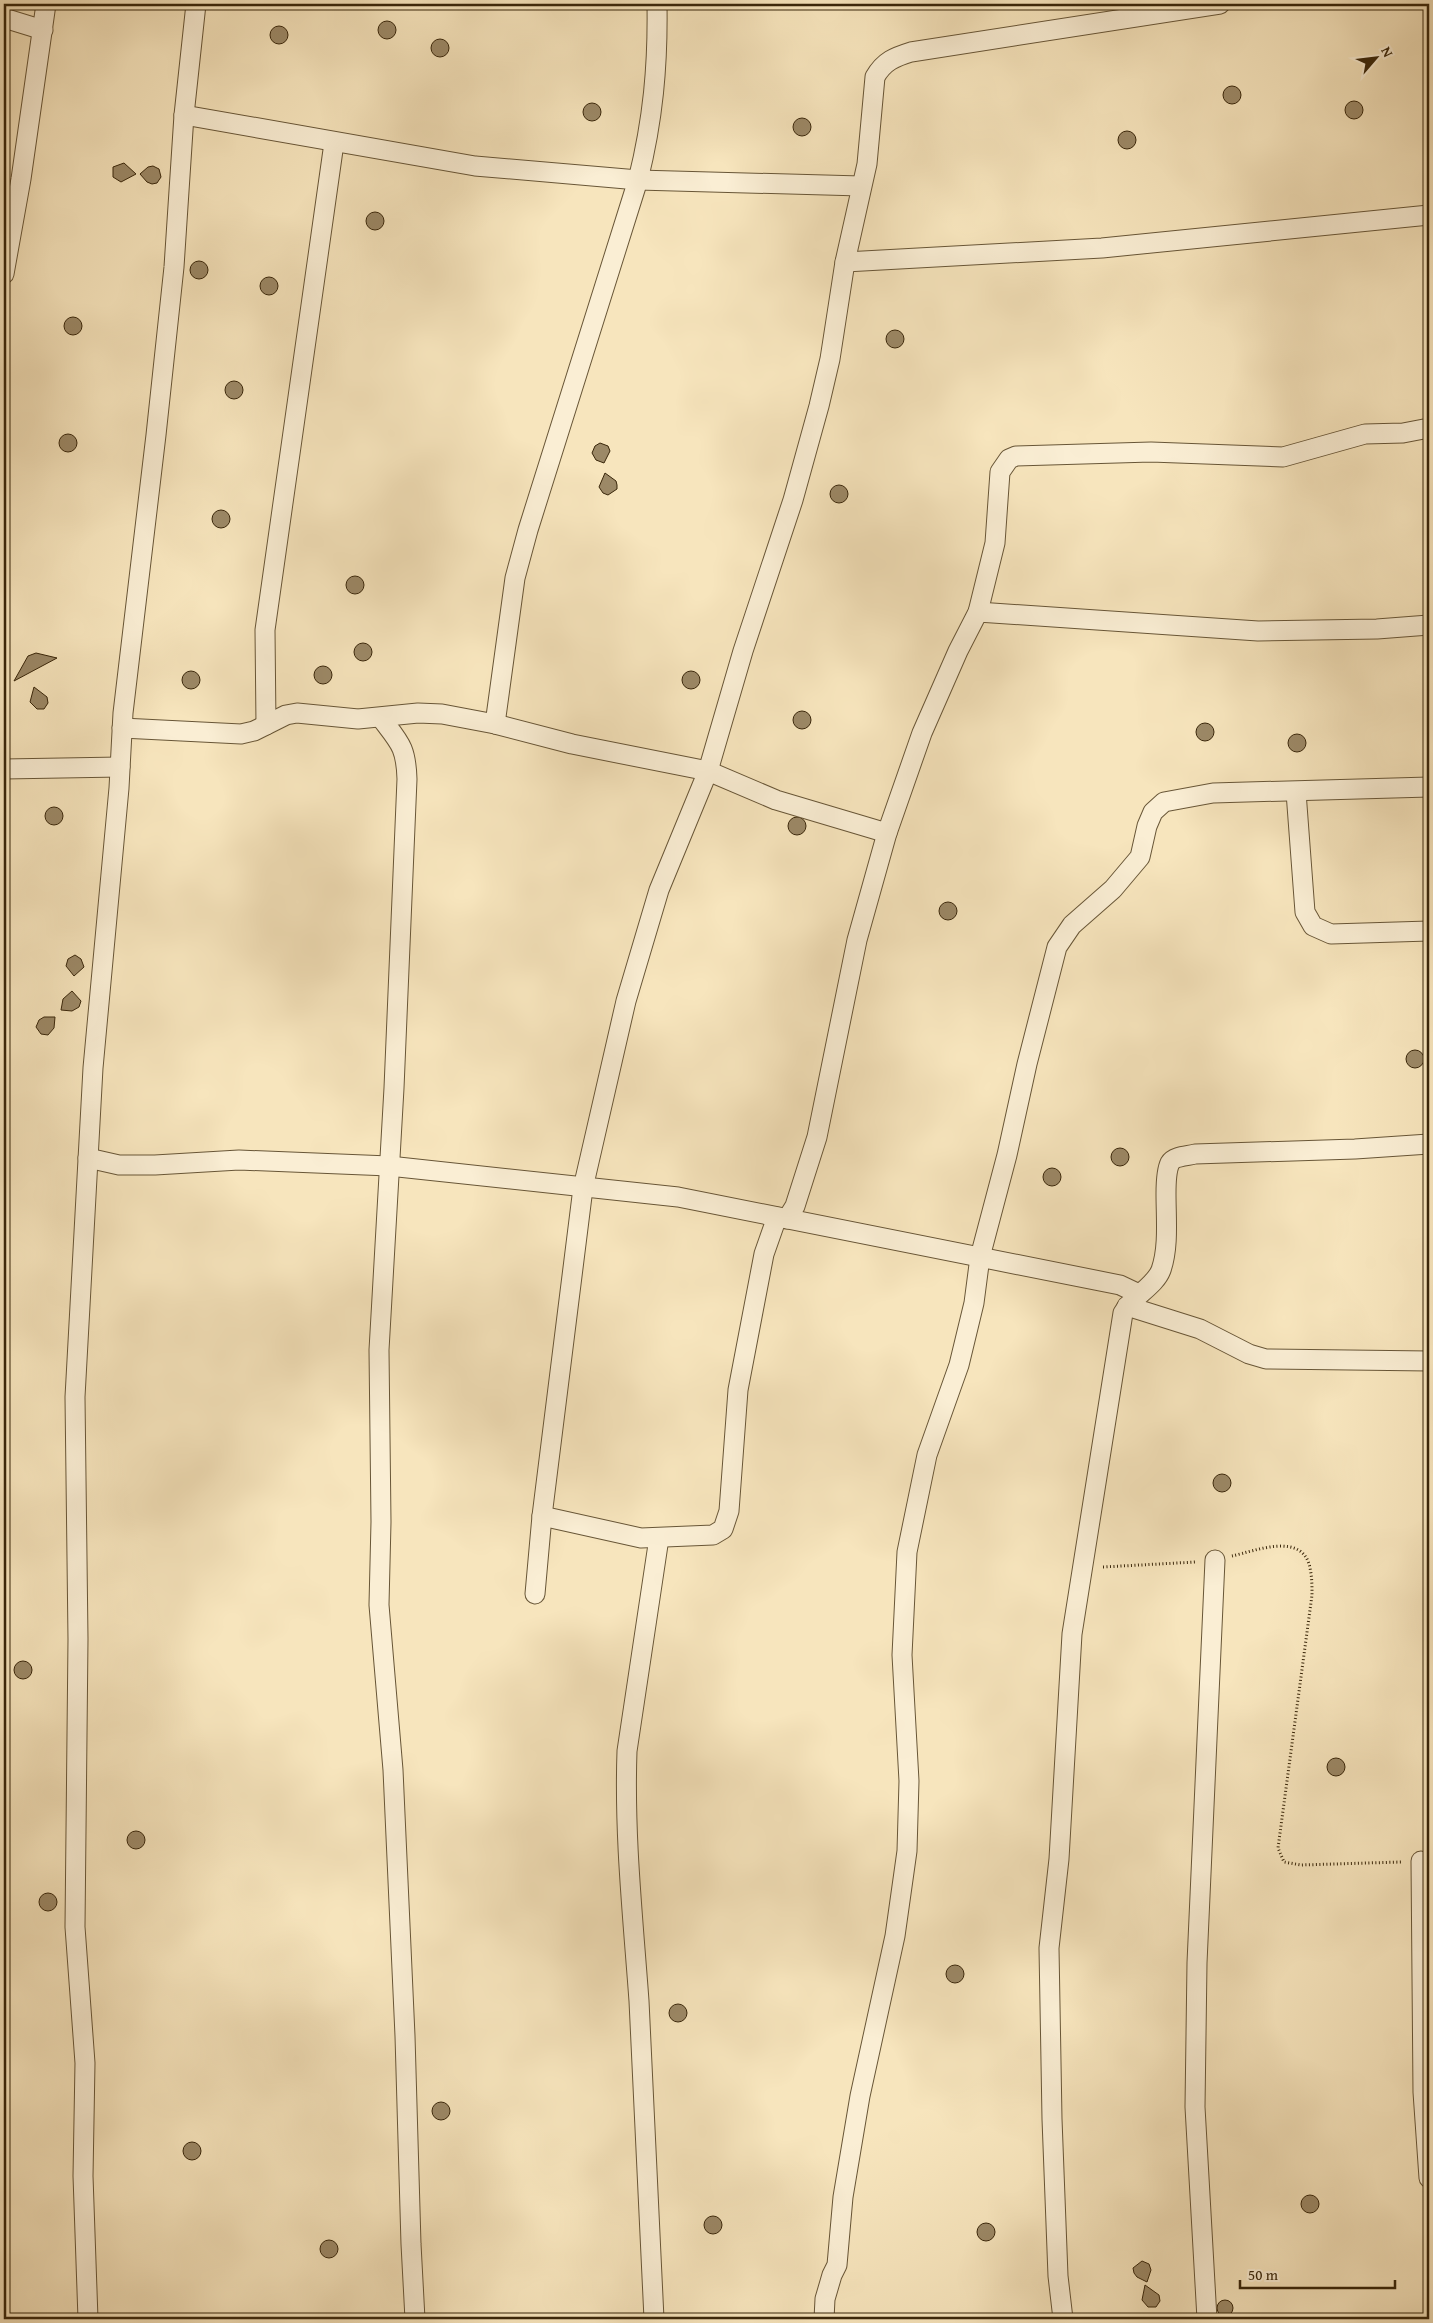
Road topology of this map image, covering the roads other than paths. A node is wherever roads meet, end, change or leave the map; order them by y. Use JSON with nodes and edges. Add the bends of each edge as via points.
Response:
{"nodes":[{"id":1,"x":46,"y":4,"type":"edge"},
{"id":2,"x":196,"y":4,"type":"edge"},
{"id":3,"x":657,"y":4,"type":"edge"},
{"id":4,"x":1220,"y":4,"type":"edge"},
{"id":5,"x":4,"y":18,"type":"edge"},
{"id":6,"x":43,"y":30,"type":"junction"},
{"id":7,"x":184,"y":115,"type":"junction"},
{"id":8,"x":334,"y":143,"type":"junction"},
{"id":9,"x":638,"y":180,"type":"junction"},
{"id":10,"x":861,"y":186,"type":"junction"},
{"id":11,"x":1429,"y":215,"type":"edge"},
{"id":12,"x":845,"y":262,"type":"junction"},
{"id":13,"x":4,"y":274,"type":"edge"},
{"id":14,"x":1429,"y":428,"type":"edge"},
{"id":15,"x":978,"y":612,"type":"junction"},
{"id":16,"x":1429,"y":625,"type":"edge"},
{"id":17,"x":381,"y":718,"type":"junction"},
{"id":18,"x":495,"y":724,"type":"junction"},
{"id":19,"x":266,"y":725,"type":"junction"},
{"id":20,"x":122,"y":728,"type":"junction"},
{"id":21,"x":120,"y":766,"type":"junction"},
{"id":22,"x":4,"y":769,"type":"edge"},
{"id":23,"x":708,"y":771,"type":"junction"},
{"id":24,"x":1429,"y":787,"type":"edge"},
{"id":25,"x":1296,"y":792,"type":"junction"},
{"id":26,"x":887,"y":833,"type":"junction"},
{"id":27,"x":1429,"y":931,"type":"edge"},
{"id":28,"x":1429,"y":1144,"type":"edge"},
{"id":29,"x":88,"y":1158,"type":"junction"},
{"id":30,"x":389,"y":1166,"type":"junction"},
{"id":31,"x":583,"y":1188,"type":"junction"},
{"id":32,"x":782,"y":1218,"type":"junction"},
{"id":33,"x":980,"y":1257,"type":"junction"},
{"id":34,"x":1133,"y":1300,"type":"junction"},
{"id":35,"x":1429,"y":1361,"type":"edge"},
{"id":36,"x":542,"y":1516,"type":"junction"},
{"id":37,"x":660,"y":1538,"type":"junction"},
{"id":38,"x":1214,"y":1560,"type":"road end"},
{"id":39,"x":535,"y":1594,"type":"dead end"},
{"id":40,"x":1421,"y":1861,"type":"road end"},
{"id":41,"x":1429,"y":2178,"type":"edge"},
{"id":42,"x":88,"y":2319,"type":"edge"},
{"id":43,"x":416,"y":2319,"type":"edge"},
{"id":44,"x":654,"y":2319,"type":"edge"},
{"id":45,"x":824,"y":2319,"type":"edge"},
{"id":46,"x":1063,"y":2319,"type":"edge"},
{"id":47,"x":1208,"y":2319,"type":"edge"}],
"edges":[{"from":1,"to":6,"type":"street"},
{"from":2,"to":7,"type":"street"},
{"from":3,"to":9,"type":"street","via":[[655,88]]},
{"from":4,"to":10,"type":"street","via":[[912,52],[888,60],[875,77],[867,164]]},
{"from":5,"to":6,"type":"street"},
{"from":6,"to":13,"type":"street"},
{"from":7,"to":8,"type":"street"},
{"from":7,"to":20,"type":"street","via":[[168,326]]},
{"from":8,"to":9,"type":"street","via":[[475,166]]},
{"from":8,"to":19,"type":"street","via":[[265,630]]},
{"from":9,"to":10,"type":"street"},
{"from":9,"to":18,"type":"street","via":[[515,578]]},
{"from":10,"to":12,"type":"street"},
{"from":11,"to":12,"type":"street","via":[[1102,248]]},
{"from":12,"to":23,"type":"street","via":[[830,359],[818,406]]},
{"from":14,"to":15,"type":"street","via":[[1403,433],[1365,434],[1283,457],[1151,452],[1009,458],[1000,472],[995,542]]},
{"from":15,"to":16,"type":"street","via":[[1258,631]]},
{"from":15,"to":26,"type":"street","via":[[922,733]]},
{"from":17,"to":18,"type":"street","via":[[418,713]]},
{"from":17,"to":19,"type":"street","via":[[358,720],[297,713]]},
{"from":17,"to":30,"type":"street","via":[[406,756],[407,779]]},
{"from":18,"to":23,"type":"street","via":[[572,744]]},
{"from":19,"to":20,"type":"street","via":[[241,734]]},
{"from":20,"to":21,"type":"street"},
{"from":21,"to":22,"type":"street"},
{"from":21,"to":29,"type":"street","via":[[95,1038]]},
{"from":23,"to":26,"type":"street","via":[[776,800]]},
{"from":23,"to":31,"type":"street","via":[[659,890],[626,1001]]},
{"from":24,"to":25,"type":"street"},
{"from":25,"to":27,"type":"street","via":[[1305,912],[1313,926],[1331,934]]},
{"from":25,"to":33,"type":"street","via":[[1213,793],[1164,802],[1153,812],[1140,857],[1113,889],[1064,934],[1044,991]]},
{"from":26,"to":32,"type":"street","via":[[857,940],[817,1137],[795,1206]]},
{"from":28,"to":34,"type":"street","via":[[1355,1150],[1195,1154],[1174,1159],[1170,1163],[1166,1183],[1166,1237],[1160,1272],[1154,1282]]},
{"from":29,"to":30,"type":"street","via":[[119,1165],[239,1160]]},
{"from":29,"to":42,"type":"street","via":[[75,1397],[78,1639],[75,1928],[85,2063],[83,2176]]},
{"from":30,"to":31,"type":"street"},
{"from":30,"to":43,"type":"street","via":[[379,1350],[379,1605],[393,1770]]},
{"from":31,"to":32,"type":"street","via":[[678,1197]]},
{"from":31,"to":36,"type":"street"},
{"from":32,"to":33,"type":"street"},
{"from":32,"to":37,"type":"street","via":[[764,1254],[738,1390],[729,1511],[723,1530],[713,1535]]},
{"from":33,"to":34,"type":"street","via":[[1120,1285]]},
{"from":33,"to":45,"type":"street","via":[[974,1303],[959,1365],[928,1455],[907,1552],[902,1655],[910,1790],[907,1851],[895,1936],[860,2096],[843,2197],[837,2265],[825,2299]]},
{"from":34,"to":35,"type":"street","via":[[1266,1359]]},
{"from":34,"to":46,"type":"street","via":[[1123,1313],[1120,1327],[1072,1634],[1059,1859],[1049,1948],[1052,2138]]},
{"from":36,"to":37,"type":"street","via":[[641,1538]]},
{"from":36,"to":39,"type":"street"},
{"from":37,"to":44,"type":"street","via":[[629,1733],[626,1773]]},
{"from":38,"to":47,"type":"street","via":[[1198,1935],[1195,2107]]},
{"from":40,"to":41,"type":"street","via":[[1423,2092]]}]}
